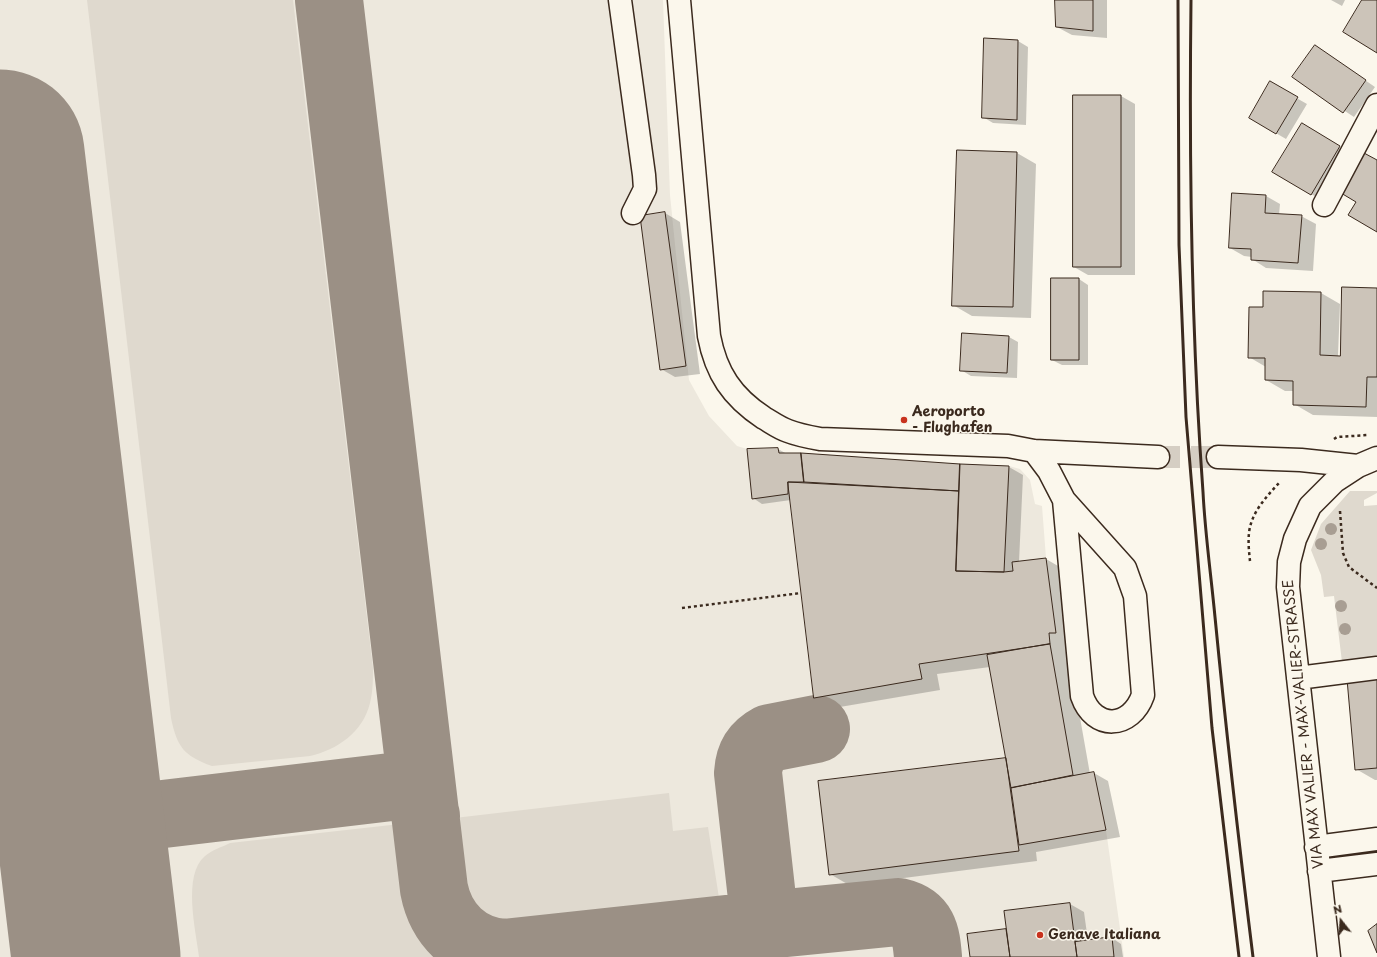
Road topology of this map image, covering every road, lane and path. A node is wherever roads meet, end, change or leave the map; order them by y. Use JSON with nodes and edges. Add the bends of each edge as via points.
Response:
{"nodes":[{"id":1,"x":620,"y":0,"type":"edge"},
{"id":2,"x":679,"y":0,"type":"edge"},
{"id":3,"x":1377,"y":105,"type":"edge"},
{"id":4,"x":1324,"y":205,"type":"dead end"},
{"id":5,"x":633,"y":213,"type":"dead end"},
{"id":6,"x":1034,"y":451,"type":"junction"},
{"id":7,"x":1158,"y":457,"type":"tunnel mouth"},
{"id":8,"x":1218,"y":457,"type":"tunnel mouth"},
{"id":9,"x":1367,"y":462,"type":"edge"},
{"id":10,"x":1321,"y":495,"type":"junction"},
{"id":11,"x":1064,"y":500,"type":"junction"},
{"id":12,"x":1377,"y":588,"type":"edge"},
{"id":13,"x":801,"y":593,"type":"dead end"},
{"id":14,"x":682,"y":608,"type":"dead end"},
{"id":15,"x":1377,"y":668,"type":"edge"},
{"id":16,"x":1298,"y":678,"type":"junction"},
{"id":17,"x":1377,"y":839,"type":"edge"},
{"id":18,"x":1316,"y":847,"type":"junction"},
{"id":19,"x":1377,"y":864,"type":"edge"},
{"id":20,"x":1319,"y":871,"type":"junction"},
{"id":21,"x":1329,"y":957,"type":"edge"}],
"edges":[{"from":1,"to":5,"type":"street","via":[[645,189]]},
{"from":2,"to":6,"type":"street","via":[[709,336],[716,362],[739,399],[786,430],[820,439],[1008,446]]},
{"from":3,"to":4,"type":"street"},
{"from":6,"to":7,"type":"street"},
{"from":6,"to":11,"type":"street","via":[[1049,471]]},
{"from":8,"to":9,"type":"street"},
{"from":9,"to":10,"type":"street","name":"VIA MAX VALIER - MAX-VALIER-STRASSE","via":[[1335,481]]},
{"from":10,"to":12,"type":"path","via":[[1340,512],[1343,553],[1349,567]]},
{"from":10,"to":16,"type":"street","name":"VIA MAX VALIER - MAX-VALIER-STRASSE","via":[[1310,506],[1295,539],[1289,562],[1288,587]]},
{"from":11,"to":11,"type":"street","via":[[1082,696],[1091,712],[1098,717],[1116,721],[1134,712],[1144,695],[1136,596],[1125,568]]},
{"from":13,"to":14,"type":"path"},
{"from":15,"to":16,"type":"street"},
{"from":16,"to":18,"type":"street","name":"VIA MAX VALIER - MAX-VALIER-STRASSE"},
{"from":17,"to":18,"type":"street"},
{"from":18,"to":20,"type":"street","name":"VIA MAX VALIER - MAX-VALIER-STRASSE"},
{"from":19,"to":20,"type":"street"},
{"from":20,"to":21,"type":"street","name":"VIA MAX VALIER - MAX-VALIER-STRASSE"}]}
